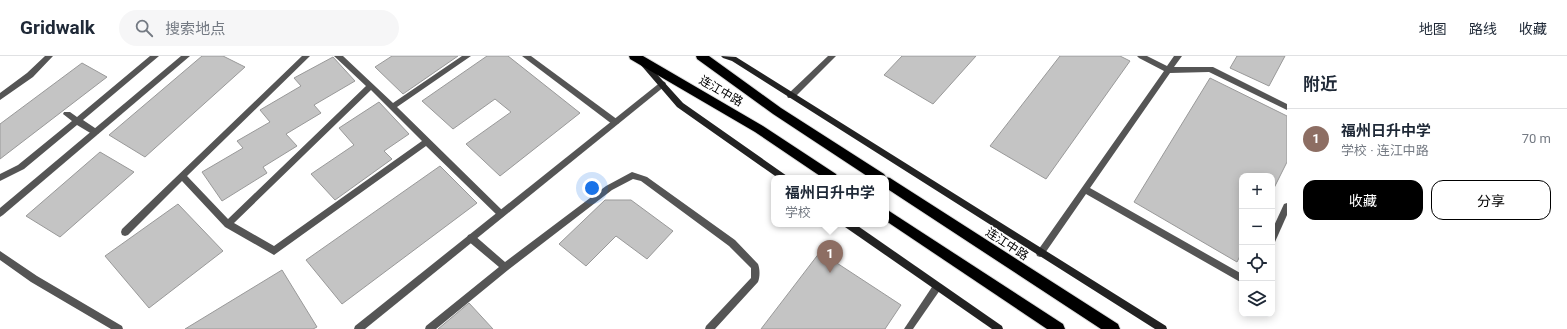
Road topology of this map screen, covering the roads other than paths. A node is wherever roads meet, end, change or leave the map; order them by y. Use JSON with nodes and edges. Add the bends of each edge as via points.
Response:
{"nodes":[{"id":1,"x":49,"y":56,"type":"edge"},
{"id":2,"x":156,"y":56,"type":"edge"},
{"id":3,"x":186,"y":56,"type":"edge"},
{"id":4,"x":306,"y":56,"type":"edge"},
{"id":5,"x":338,"y":56,"type":"edge"},
{"id":6,"x":467,"y":56,"type":"edge"},
{"id":7,"x":526,"y":56,"type":"edge"},
{"id":8,"x":701,"y":56,"type":"edge"},
{"id":9,"x":726,"y":56,"type":"edge"},
{"id":10,"x":832,"y":56,"type":"edge"},
{"id":11,"x":1141,"y":56,"type":"edge"},
{"id":12,"x":1178,"y":56,"type":"edge"},
{"id":13,"x":637,"y":58,"type":"edge"},
{"id":14,"x":1168,"y":70,"type":"junction"},
{"id":15,"x":662,"y":84,"type":"junction"},
{"id":16,"x":371,"y":86,"type":"junction"},
{"id":17,"x":791,"y":96,"type":"junction"},
{"id":18,"x":0,"y":97,"type":"edge"},
{"id":19,"x":392,"y":107,"type":"junction"},
{"id":20,"x":1287,"y":107,"type":"edge"},
{"id":21,"x":67,"y":114,"type":"dead end"},
{"id":22,"x":78,"y":121,"type":"junction"},
{"id":23,"x":615,"y":122,"type":"junction"},
{"id":24,"x":95,"y":132,"type":"junction"},
{"id":25,"x":427,"y":141,"type":"junction"},
{"id":26,"x":780,"y":175,"type":"edge"},
{"id":27,"x":828,"y":175,"type":"edge"},
{"id":28,"x":875,"y":175,"type":"edge"},
{"id":29,"x":183,"y":177,"type":"junction"},
{"id":30,"x":0,"y":178,"type":"edge"},
{"id":31,"x":889,"y":184,"type":"edge"},
{"id":32,"x":1085,"y":189,"type":"junction"},
{"id":33,"x":1287,"y":206,"type":"edge"},
{"id":34,"x":0,"y":213,"type":"edge"},
{"id":35,"x":501,"y":214,"type":"junction"},
{"id":36,"x":889,"y":216,"type":"edge"},
{"id":37,"x":228,"y":224,"type":"junction"},
{"id":38,"x":852,"y":227,"type":"edge"},
{"id":39,"x":125,"y":232,"type":"dead end"},
{"id":40,"x":1275,"y":232,"type":"edge"},
{"id":41,"x":470,"y":238,"type":"junction"},
{"id":42,"x":1040,"y":253,"type":"junction"},
{"id":43,"x":0,"y":255,"type":"edge"},
{"id":44,"x":505,"y":267,"type":"junction"},
{"id":45,"x":1239,"y":277,"type":"edge"},
{"id":46,"x":937,"y":287,"type":"junction"},
{"id":47,"x":119,"y":329,"type":"edge"},
{"id":48,"x":358,"y":329,"type":"edge"},
{"id":49,"x":429,"y":329,"type":"edge"},
{"id":50,"x":709,"y":329,"type":"edge"},
{"id":51,"x":908,"y":329,"type":"edge"},
{"id":52,"x":999,"y":329,"type":"edge"},
{"id":53,"x":1058,"y":329,"type":"edge"},
{"id":54,"x":1113,"y":329,"type":"edge"},
{"id":55,"x":1163,"y":329,"type":"edge"}],
"edges":[{"from":1,"to":18,"type":"street","via":[[30,75]]},
{"from":2,"to":22,"type":"street"},
{"from":3,"to":24,"type":"street"},
{"from":4,"to":29,"type":"street"},
{"from":5,"to":16,"type":"street"},
{"from":6,"to":19,"type":"street"},
{"from":7,"to":23,"type":"street"},
{"from":8,"to":28,"type":"highway","name":"连江中路","via":[[777,111]]},
{"from":9,"to":17,"type":"main road"},
{"from":10,"to":17,"type":"street"},
{"from":11,"to":14,"type":"street"},
{"from":12,"to":14,"type":"street"},
{"from":13,"to":15,"type":"main road"},
{"from":13,"to":27,"type":"highway","name":"连江中路","via":[[759,129]]},
{"from":14,"to":20,"type":"street","via":[[1210,69]]},
{"from":14,"to":32,"type":"street"},
{"from":15,"to":23,"type":"street"},
{"from":15,"to":26,"type":"main road","via":[[680,104]]},
{"from":16,"to":19,"type":"street"},
{"from":16,"to":37,"type":"street"},
{"from":17,"to":42,"type":"main road"},
{"from":19,"to":25,"type":"street"},
{"from":21,"to":22,"type":"street"},
{"from":22,"to":24,"type":"street"},
{"from":22,"to":30,"type":"street","via":[[21,167]]},
{"from":23,"to":35,"type":"street"},
{"from":24,"to":34,"type":"street"},
{"from":25,"to":35,"type":"street"},
{"from":25,"to":37,"type":"street","via":[[274,251]]},
{"from":29,"to":37,"type":"street"},
{"from":29,"to":39,"type":"street"},
{"from":31,"to":54,"type":"highway","name":"连江中路"},
{"from":32,"to":42,"type":"street"},
{"from":32,"to":45,"type":"street"},
{"from":33,"to":40,"type":"street"},
{"from":35,"to":41,"type":"street"},
{"from":36,"to":53,"type":"highway"},
{"from":38,"to":46,"type":"main road"},
{"from":41,"to":44,"type":"street"},
{"from":41,"to":48,"type":"street"},
{"from":42,"to":55,"type":"main road"},
{"from":43,"to":47,"type":"street","via":[[34,279]]},
{"from":44,"to":49,"type":"street"},
{"from":44,"to":50,"type":"street","via":[[609,188],[632,175],[644,179],[732,244],[755,267],[755,279]]},
{"from":46,"to":51,"type":"street"},
{"from":46,"to":52,"type":"main road"}]}
